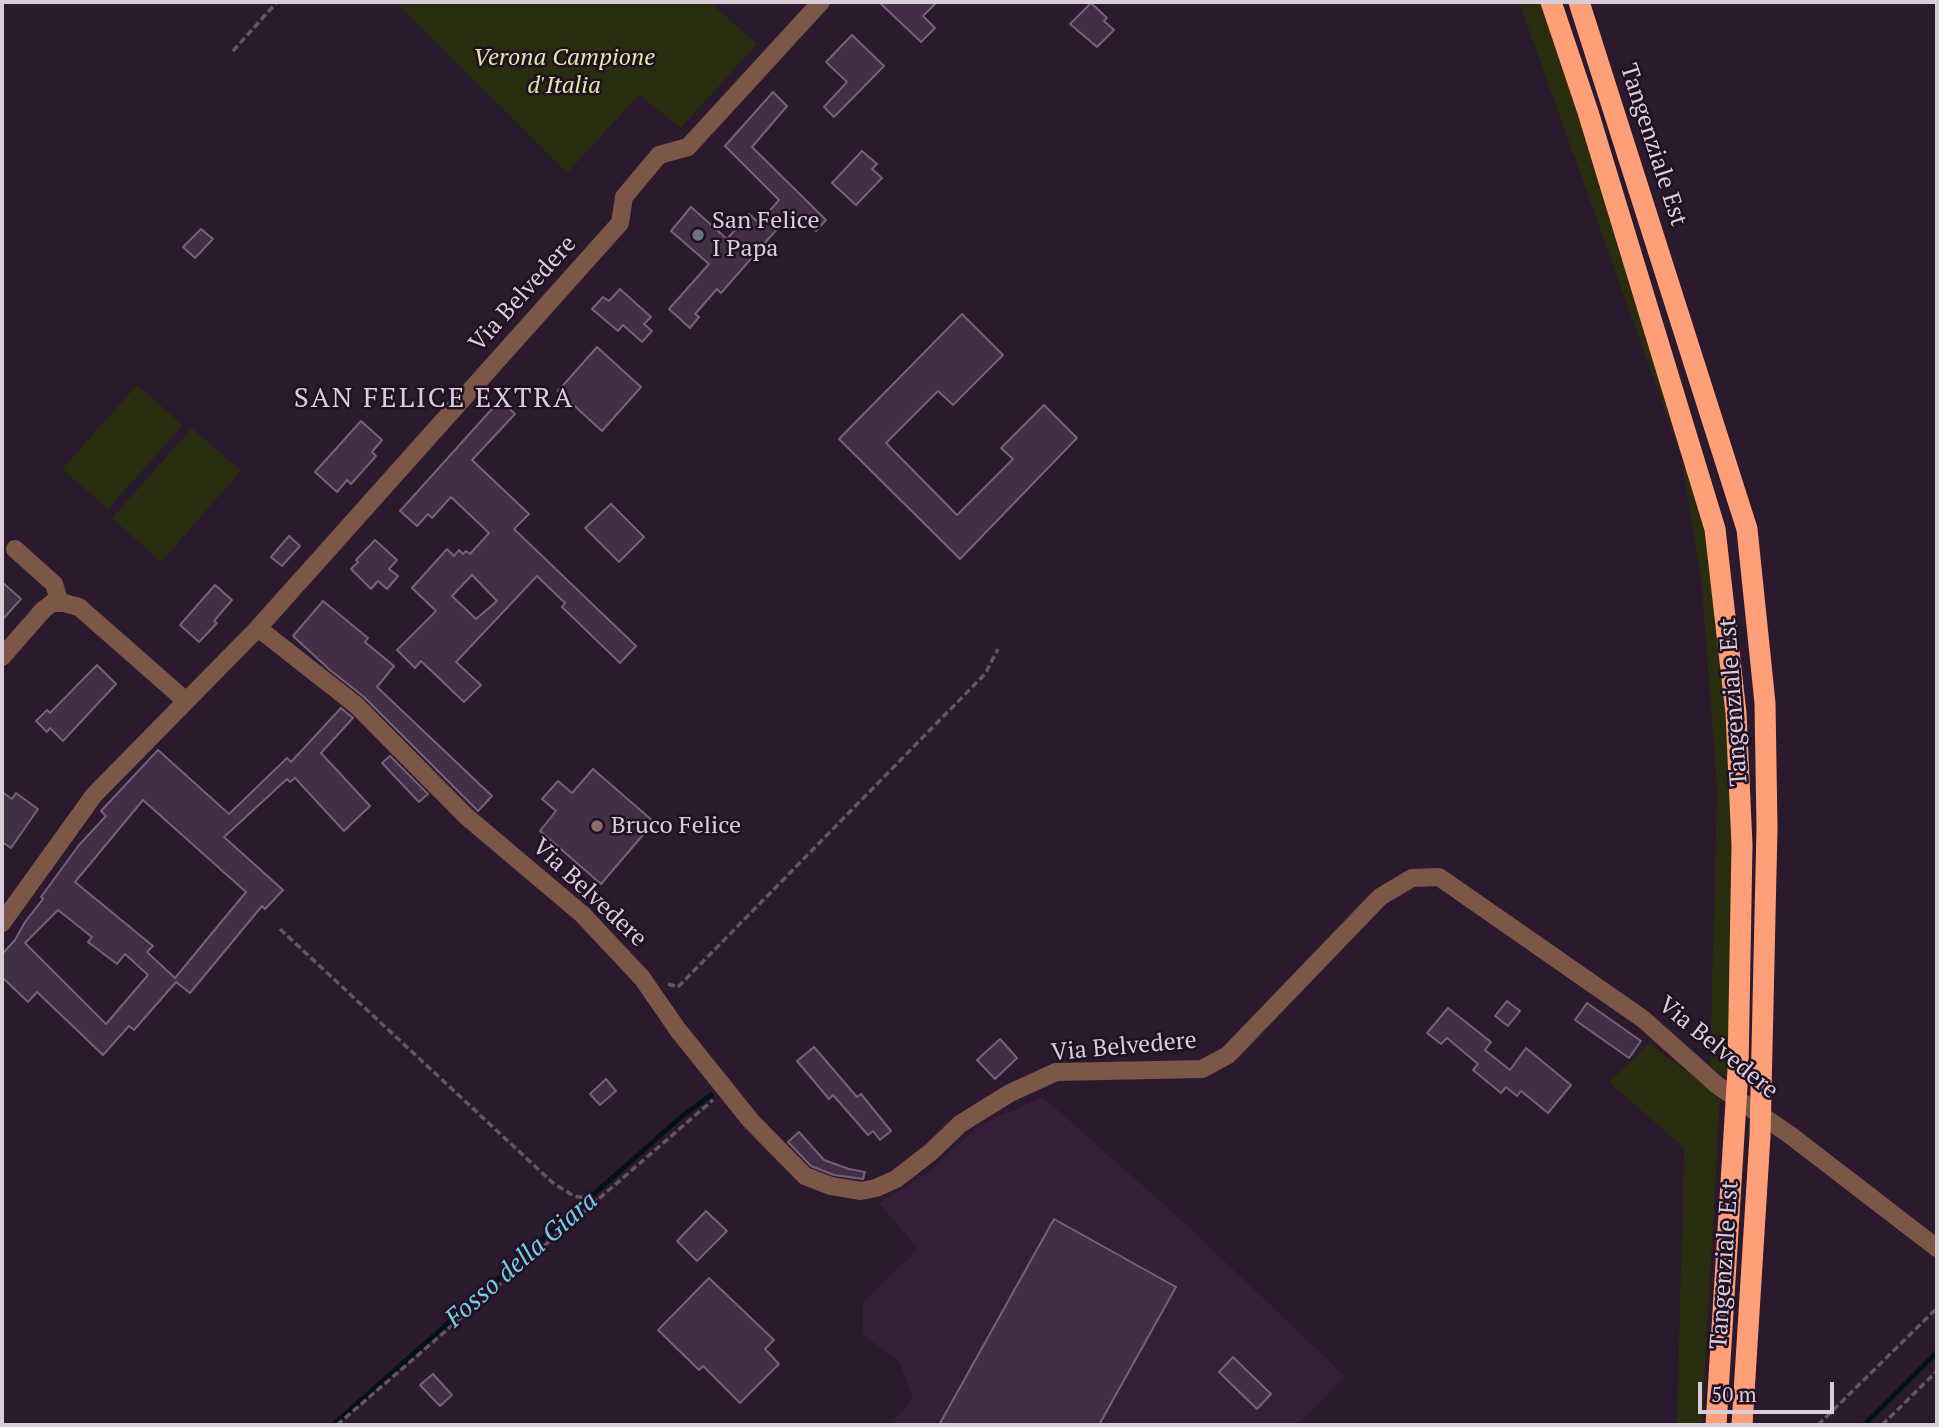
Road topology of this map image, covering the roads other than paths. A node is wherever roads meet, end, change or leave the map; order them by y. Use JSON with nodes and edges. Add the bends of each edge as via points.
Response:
{"nodes":[{"id":1,"x":821,"y":2,"type":"edge"},
{"id":2,"x":1551,"y":2,"type":"edge"},
{"id":3,"x":1579,"y":2,"type":"edge"},
{"id":4,"x":15,"y":549,"type":"dead end"},
{"id":5,"x":60,"y":603,"type":"junction"},
{"id":6,"x":258,"y":628,"type":"junction"},
{"id":7,"x":2,"y":657,"type":"edge"},
{"id":8,"x":186,"y":701,"type":"junction"},
{"id":9,"x":2,"y":923,"type":"edge"},
{"id":10,"x":1937,"y":1248,"type":"edge"},
{"id":11,"x":1742,"y":1422,"type":"edge"},
{"id":12,"x":1716,"y":1425,"type":"edge"}],
"edges":[{"from":1,"to":6,"type":"street","name":"Via Belvedere","via":[[688,147],[659,155],[624,197],[620,223]]},
{"from":2,"to":12,"type":"highway","name":"Tangenziale Est","via":[[1715,529],[1736,713],[1742,845],[1738,1070]]},
{"from":3,"to":11,"type":"highway","name":"Tangenziale Est","via":[[1746,529],[1765,703],[1767,828],[1760,1136]]},
{"from":4,"to":5,"type":"street","via":[[54,584]]},
{"from":5,"to":7,"type":"street","via":[[43,610]]},
{"from":5,"to":8,"type":"street","via":[[79,607]]},
{"from":6,"to":8,"type":"street","name":"Via Belvedere"},
{"from":6,"to":10,"type":"street","name":"Via Belvedere","via":[[356,705],[466,816],[582,914],[642,978],[751,1121],[805,1176],[831,1186],[861,1191],[876,1188],[931,1153],[960,1124],[1056,1072],[1202,1069],[1228,1055],[1380,897],[1412,878],[1439,877],[1643,1019],[1717,1085]]},
{"from":8,"to":9,"type":"street","name":"Via Belvedere","via":[[93,795]]}]}
